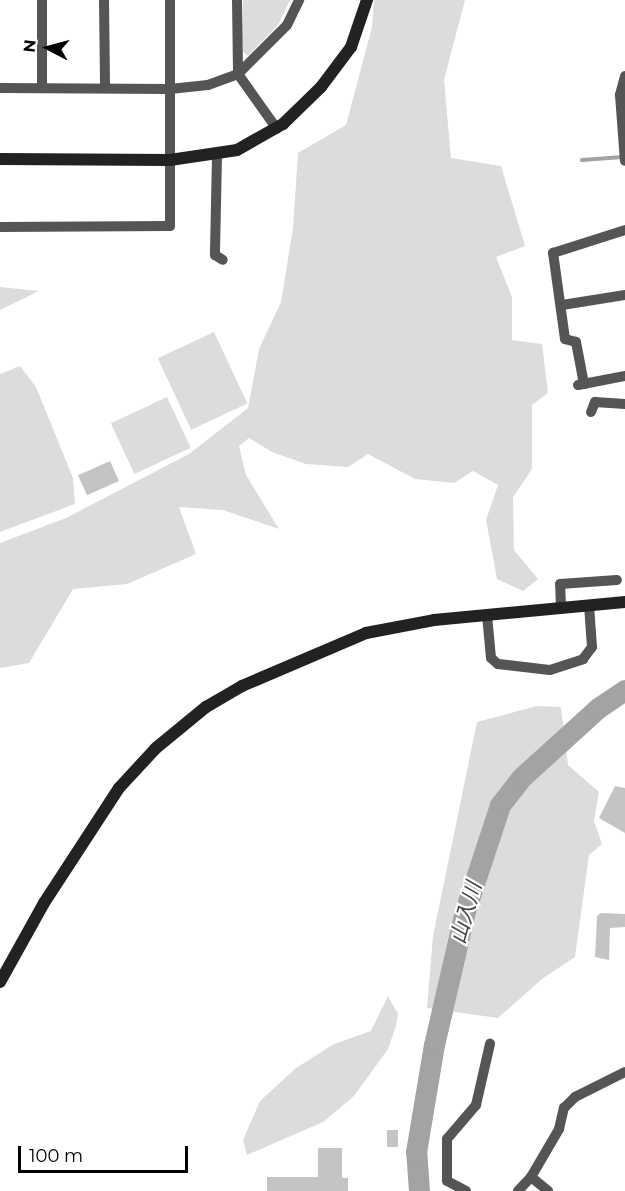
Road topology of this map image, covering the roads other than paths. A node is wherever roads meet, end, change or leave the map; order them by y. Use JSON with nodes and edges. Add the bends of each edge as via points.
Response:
{"nodes":[{"id":1,"x":42,"y":0,"type":"edge"},
{"id":2,"x":104,"y":0,"type":"edge"},
{"id":3,"x":170,"y":0,"type":"edge"},
{"id":4,"x":237,"y":0,"type":"edge"},
{"id":5,"x":299,"y":0,"type":"edge"},
{"id":6,"x":367,"y":0,"type":"edge"},
{"id":7,"x":238,"y":74,"type":"junction"},
{"id":8,"x":625,"y":76,"type":"edge"},
{"id":9,"x":0,"y":88,"type":"edge"},
{"id":10,"x":42,"y":88,"type":"junction"},
{"id":11,"x":105,"y":88,"type":"junction"},
{"id":12,"x":170,"y":89,"type":"junction"},
{"id":13,"x":277,"y":129,"type":"junction"},
{"id":14,"x":217,"y":156,"type":"junction"},
{"id":15,"x":0,"y":159,"type":"edge"},
{"id":16,"x":170,"y":160,"type":"junction"},
{"id":17,"x":625,"y":161,"type":"edge"},
{"id":18,"x":0,"y":227,"type":"edge"},
{"id":19,"x":625,"y":230,"type":"edge"},
{"id":20,"x":223,"y":260,"type":"dead end"},
{"id":21,"x":625,"y":295,"type":"edge"},
{"id":22,"x":562,"y":304,"type":"junction"},
{"id":23,"x":625,"y":376,"type":"edge"},
{"id":24,"x":625,"y":404,"type":"edge"},
{"id":25,"x":591,"y":412,"type":"dead end"},
{"id":26,"x":617,"y":580,"type":"dead end"},
{"id":27,"x":625,"y":602,"type":"edge"},
{"id":28,"x":589,"y":605,"type":"junction"},
{"id":29,"x":561,"y":608,"type":"junction"},
{"id":30,"x":487,"y":615,"type":"junction"},
{"id":31,"x":0,"y":982,"type":"edge"},
{"id":32,"x":490,"y":1044,"type":"dead end"},
{"id":33,"x":625,"y":1072,"type":"edge"},
{"id":34,"x":531,"y":1177,"type":"junction"},
{"id":35,"x":466,"y":1191,"type":"edge"},
{"id":36,"x":518,"y":1191,"type":"edge"},
{"id":37,"x":548,"y":1191,"type":"edge"}],
"edges":[{"from":1,"to":10,"type":"street"},
{"from":2,"to":11,"type":"street"},
{"from":3,"to":12,"type":"street"},
{"from":4,"to":7,"type":"street"},
{"from":5,"to":7,"type":"street","via":[[287,25]]},
{"from":6,"to":13,"type":"street","via":[[362,24],[340,63]]},
{"from":7,"to":12,"type":"street","via":[[208,85]]},
{"from":7,"to":13,"type":"street"},
{"from":8,"to":17,"type":"street","via":[[620,95]]},
{"from":9,"to":10,"type":"street"},
{"from":10,"to":11,"type":"street"},
{"from":11,"to":12,"type":"street"},
{"from":12,"to":16,"type":"street"},
{"from":13,"to":14,"type":"street"},
{"from":14,"to":16,"type":"street"},
{"from":14,"to":20,"type":"street","via":[[215,255]]},
{"from":15,"to":16,"type":"street"},
{"from":16,"to":18,"type":"street","via":[[170,226]]},
{"from":19,"to":22,"type":"street","via":[[554,252]]},
{"from":21,"to":22,"type":"street"},
{"from":22,"to":23,"type":"street","via":[[565,339],[576,342],[581,385]]},
{"from":24,"to":25,"type":"street","via":[[595,402]]},
{"from":26,"to":29,"type":"street","via":[[560,584]]},
{"from":27,"to":28,"type":"street"},
{"from":28,"to":29,"type":"street"},
{"from":28,"to":30,"type":"street","via":[[592,647],[582,659],[550,670],[498,664],[491,658]]},
{"from":29,"to":30,"type":"street"},
{"from":30,"to":31,"type":"street","via":[[366,633],[242,686],[206,707],[156,747],[119,788],[44,903]]},
{"from":32,"to":35,"type":"street","via":[[476,1104],[447,1139],[447,1181]]},
{"from":33,"to":34,"type":"street","via":[[575,1097],[564,1108],[559,1129]]},
{"from":34,"to":36,"type":"street"},
{"from":34,"to":37,"type":"street"}]}
